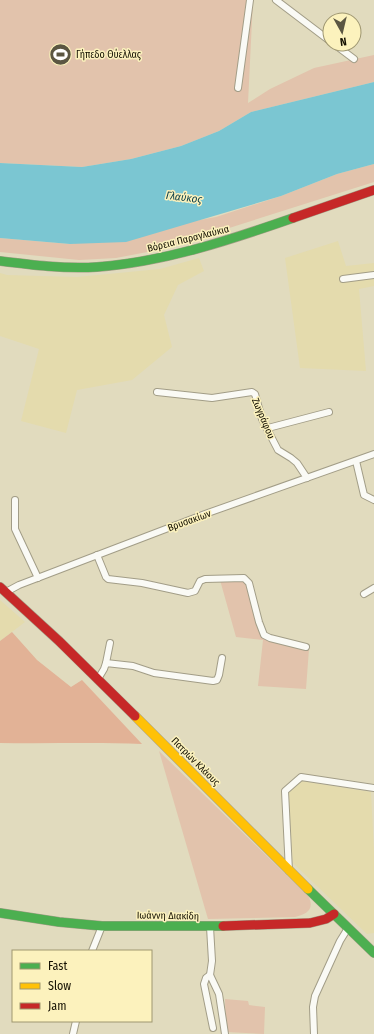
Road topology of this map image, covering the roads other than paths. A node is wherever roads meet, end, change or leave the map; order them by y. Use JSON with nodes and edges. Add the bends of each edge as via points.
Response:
{"nodes":[{"id":1,"x":250,"y":0,"type":"edge"},
{"id":2,"x":276,"y":0,"type":"edge"},
{"id":3,"x":322,"y":35,"type":"edge"},
{"id":4,"x":345,"y":52,"type":"edge"},
{"id":5,"x":354,"y":59,"type":"dead end"},
{"id":6,"x":238,"y":88,"type":"dead end"},
{"id":7,"x":374,"y":190,"type":"edge"},
{"id":8,"x":0,"y":261,"type":"edge"},
{"id":9,"x":374,"y":275,"type":"edge"},
{"id":10,"x":343,"y":279,"type":"dead end"},
{"id":11,"x":157,"y":392,"type":"dead end"},
{"id":12,"x":329,"y":412,"type":"dead end"},
{"id":13,"x":268,"y":428,"type":"junction"},
{"id":14,"x":374,"y":454,"type":"edge"},
{"id":15,"x":356,"y":461,"type":"junction"},
{"id":16,"x":307,"y":478,"type":"junction"},
{"id":17,"x":15,"y":500,"type":"dead end"},
{"id":18,"x":374,"y":500,"type":"edge"},
{"id":19,"x":98,"y":555,"type":"junction"},
{"id":20,"x":38,"y":578,"type":"junction"},
{"id":21,"x":374,"y":588,"type":"edge"},
{"id":22,"x":3,"y":590,"type":"edge"},
{"id":23,"x":364,"y":594,"type":"dead end"},
{"id":24,"x":110,"y":643,"type":"dead end"},
{"id":25,"x":306,"y":647,"type":"dead end"},
{"id":26,"x":222,"y":658,"type":"dead end"},
{"id":27,"x":106,"y":663,"type":"junction"},
{"id":28,"x":98,"y":680,"type":"junction"},
{"id":29,"x":374,"y":788,"type":"edge"},
{"id":30,"x":289,"y":871,"type":"junction"},
{"id":31,"x":0,"y":913,"type":"edge"},
{"id":32,"x":334,"y":914,"type":"junction"},
{"id":33,"x":102,"y":926,"type":"junction"},
{"id":34,"x":210,"y":927,"type":"junction"},
{"id":35,"x":348,"y":928,"type":"junction"},
{"id":36,"x":92,"y":950,"type":"edge"},
{"id":37,"x":374,"y":953,"type":"edge"},
{"id":38,"x":210,"y":975,"type":"junction"},
{"id":39,"x":76,"y":1022,"type":"edge"},
{"id":40,"x":213,"y":1028,"type":"dead end"},
{"id":41,"x":73,"y":1034,"type":"edge"},
{"id":42,"x":225,"y":1034,"type":"edge"},
{"id":43,"x":314,"y":1034,"type":"edge"}],
"edges":[{"from":1,"to":6,"type":"street"},
{"from":2,"to":3,"type":"street"},
{"from":4,"to":5,"type":"street"},
{"from":7,"to":8,"type":"main road","name":"Βόρεια Παραγλαύκια","via":[[270,227],[165,257],[97,266],[51,267]]},
{"from":9,"to":10,"type":"street"},
{"from":11,"to":13,"type":"street","name":"Ζωγράφου","via":[[212,398],[252,392]]},
{"from":12,"to":13,"type":"street"},
{"from":13,"to":16,"type":"street","name":"Ζωγράφου","via":[[278,450],[297,463]]},
{"from":14,"to":15,"type":"street","name":"Βρυσακίων"},
{"from":15,"to":16,"type":"street","name":"Βρυσακίων"},
{"from":15,"to":18,"type":"street","via":[[364,495]]},
{"from":16,"to":19,"type":"street","name":"Βρυσακίων"},
{"from":17,"to":20,"type":"street","via":[[14,529]]},
{"from":19,"to":20,"type":"street","name":"Βρυσακίων"},
{"from":19,"to":25,"type":"street","via":[[108,579],[188,593],[195,591],[205,579],[244,578],[249,583],[264,635]]},
{"from":20,"to":22,"type":"street","name":"Βρυσακίων"},
{"from":21,"to":23,"type":"street"},
{"from":22,"to":28,"type":"main road","name":"Πατρών Κλάους"},
{"from":24,"to":27,"type":"street"},
{"from":26,"to":27,"type":"street","via":[[219,676],[213,681]]},
{"from":27,"to":28,"type":"street"},
{"from":28,"to":30,"type":"main road","name":"Πατρών Κλάους"},
{"from":29,"to":30,"type":"street","via":[[301,777],[285,791]]},
{"from":30,"to":32,"type":"main road","name":"Πατρών Κλάους"},
{"from":31,"to":33,"type":"main road","name":"Ιωάννη Διακίδη"},
{"from":32,"to":34,"type":"main road","name":"Ιωάννη Διακίδη","via":[[310,923]]},
{"from":32,"to":35,"type":"main road","name":"Πατρών Κλάους"},
{"from":33,"to":34,"type":"main road","name":"Ιωάννη Διακίδη"},
{"from":33,"to":36,"type":"street"},
{"from":34,"to":38,"type":"street"},
{"from":35,"to":37,"type":"main road","name":"Πατρών Κλάους"},
{"from":35,"to":43,"type":"street","via":[[315,996]]},
{"from":38,"to":40,"type":"street","via":[[204,984]]},
{"from":38,"to":42,"type":"street","via":[[219,994]]},
{"from":39,"to":41,"type":"street"}]}
